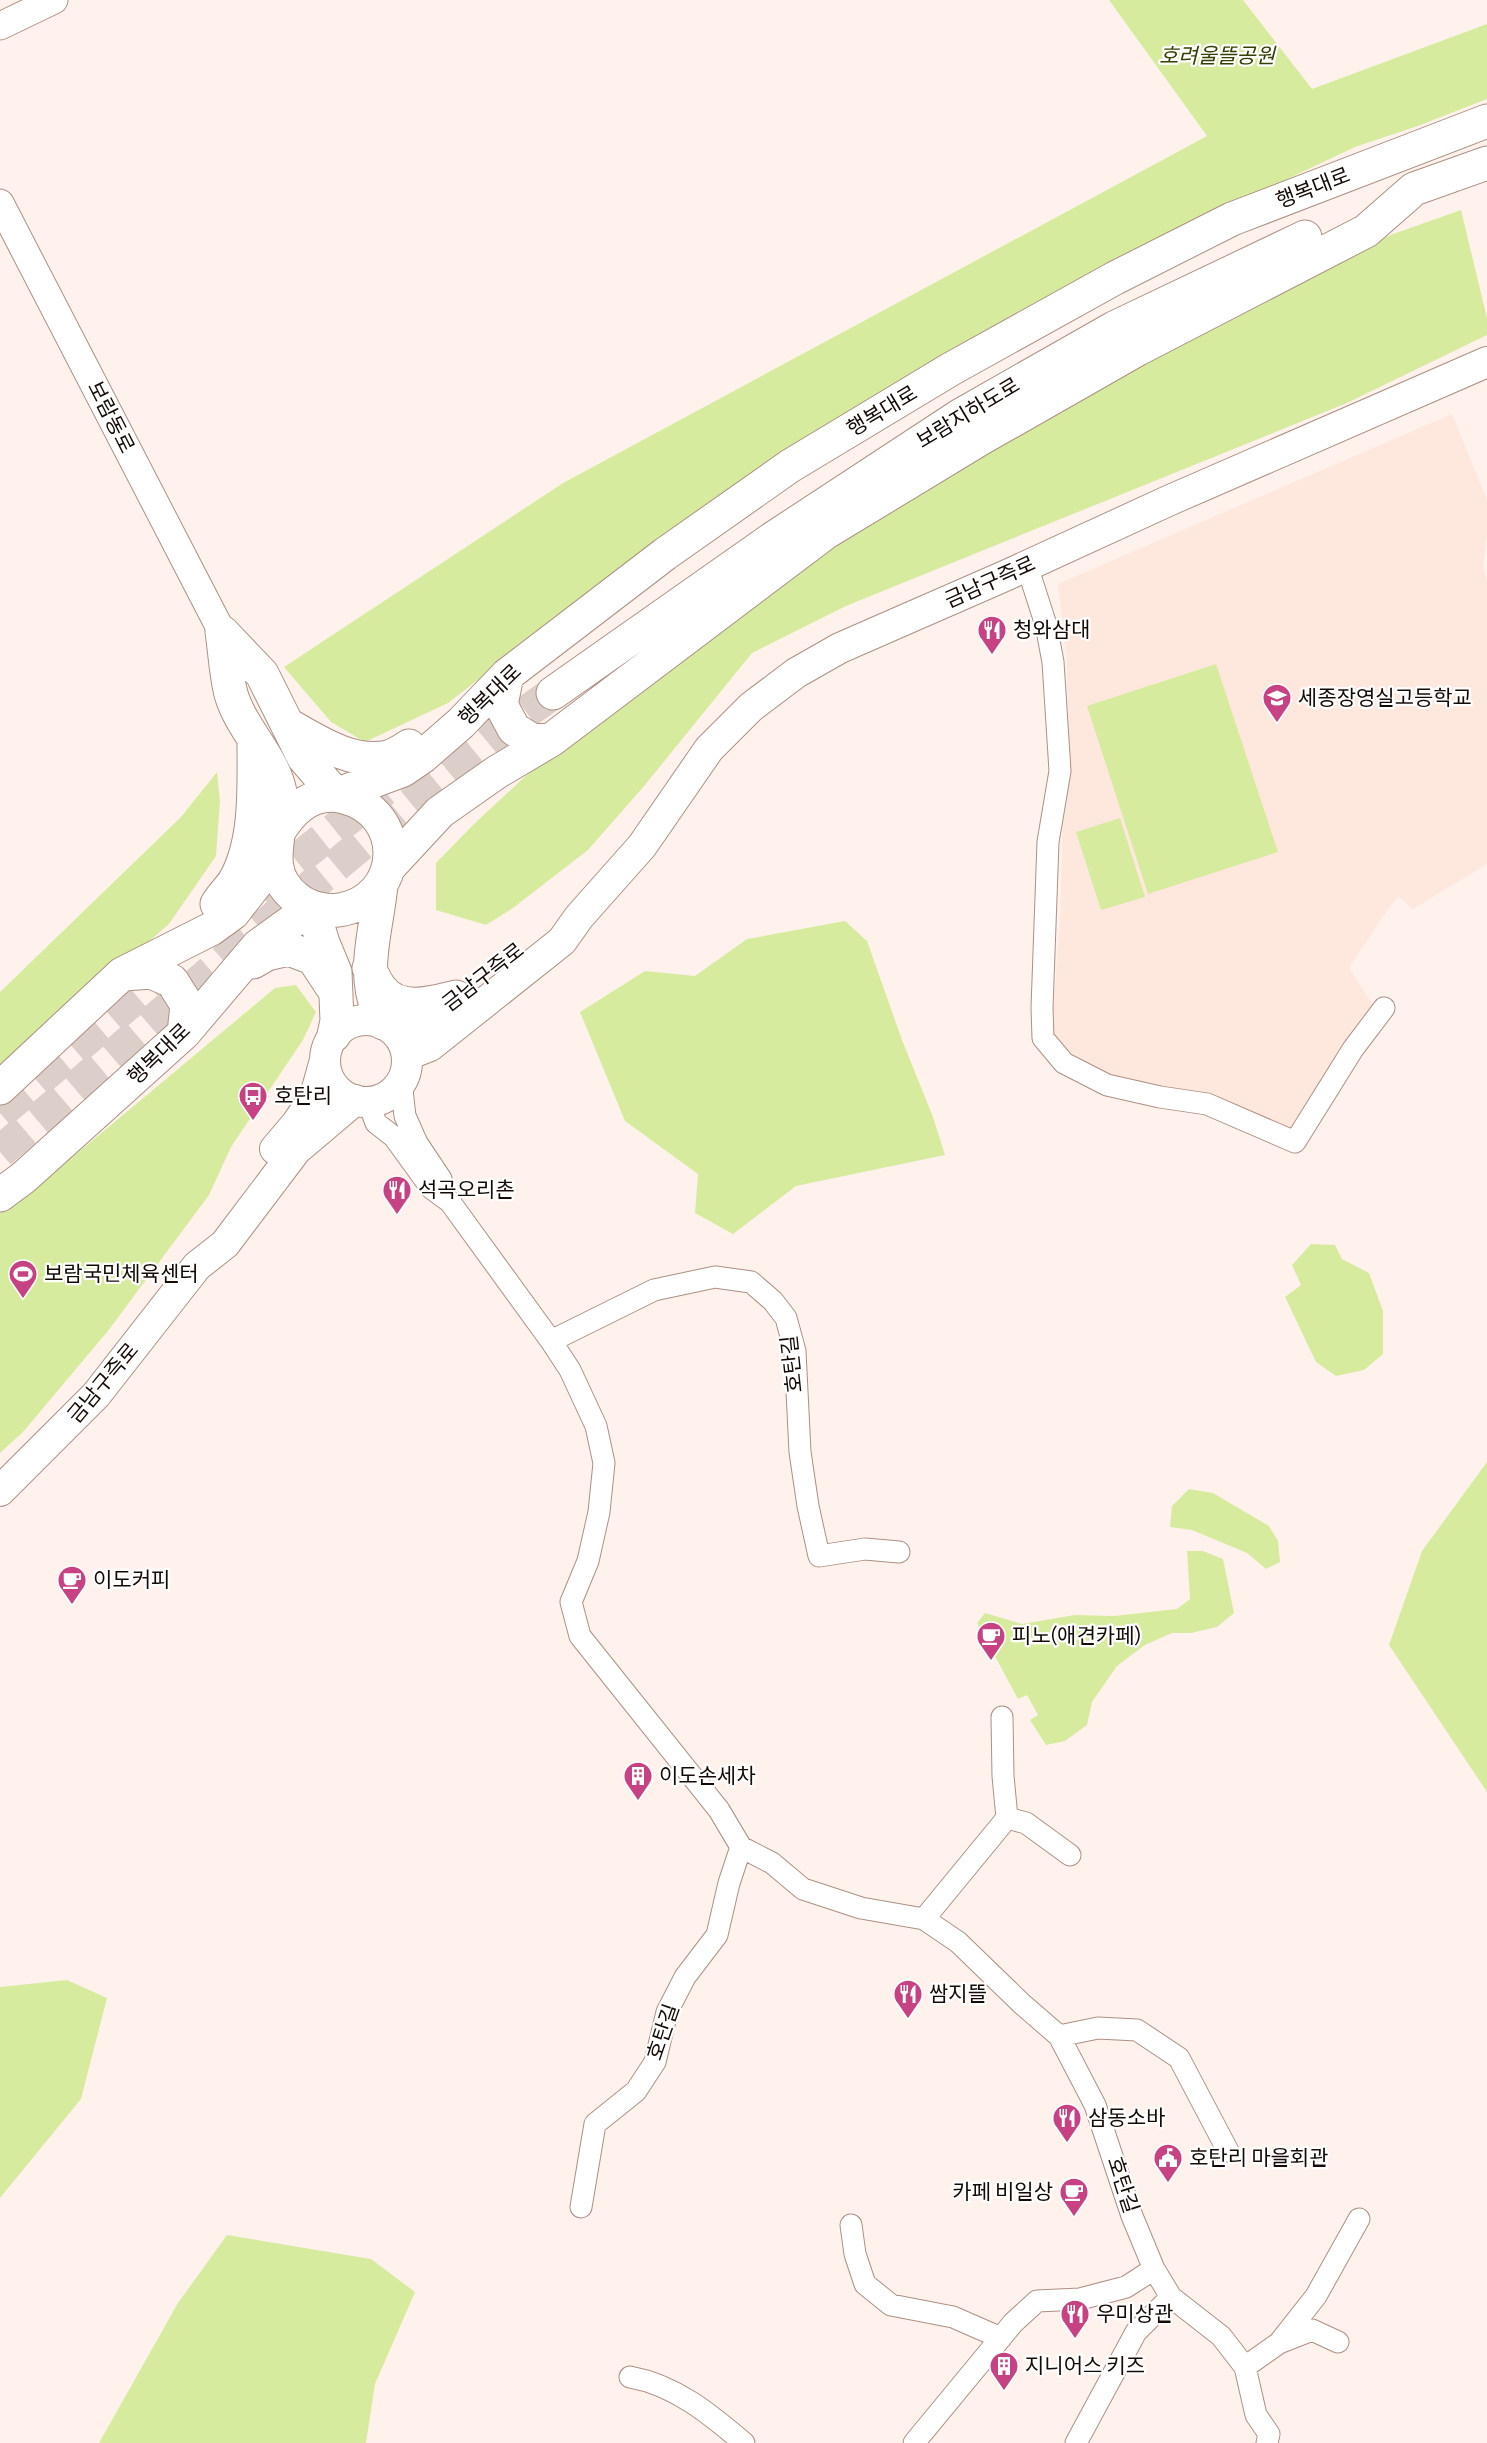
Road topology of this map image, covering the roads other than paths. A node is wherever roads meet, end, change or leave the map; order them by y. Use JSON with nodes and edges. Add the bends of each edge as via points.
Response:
{"nodes":[{"id":1,"x":54,"y":0,"type":"edge"},
{"id":2,"x":0,"y":26,"type":"edge"},
{"id":3,"x":1487,"y":121,"type":"edge"},
{"id":4,"x":1397,"y":156,"type":"junction"},
{"id":5,"x":1487,"y":163,"type":"edge"},
{"id":6,"x":1414,"y":189,"type":"junction"},
{"id":7,"x":0,"y":203,"type":"edge"},
{"id":8,"x":1487,"y":363,"type":"edge"},
{"id":9,"x":1027,"y":566,"type":"junction"},
{"id":10,"x":222,"y":632,"type":"junction"},
{"id":11,"x":502,"y":680,"type":"junction"},
{"id":12,"x":287,"y":724,"type":"junction"},
{"id":13,"x":254,"y":740,"type":"junction"},
{"id":14,"x":551,"y":740,"type":"junction"},
{"id":15,"x":336,"y":795,"type":"junction"},
{"id":16,"x":276,"y":842,"type":"junction"},
{"id":17,"x":385,"y":876,"type":"junction"},
{"id":18,"x":312,"y":907,"type":"junction"},
{"id":19,"x":579,"y":917,"type":"junction"},
{"id":20,"x":369,"y":966,"type":"junction"},
{"id":21,"x":122,"y":975,"type":"junction"},
{"id":22,"x":229,"y":978,"type":"junction"},
{"id":23,"x":336,"y":993,"type":"junction"},
{"id":24,"x":456,"y":997,"type":"junction"},
{"id":25,"x":1384,"y":1008,"type":"dead end"},
{"id":26,"x":383,"y":1023,"type":"junction"},
{"id":27,"x":184,"y":1033,"type":"junction"},
{"id":28,"x":329,"y":1048,"type":"junction"},
{"id":29,"x":404,"y":1068,"type":"junction"},
{"id":30,"x":0,"y":1088,"type":"edge"},
{"id":31,"x":362,"y":1101,"type":"junction"},
{"id":32,"x":0,"y":1196,"type":"edge"},
{"id":33,"x":450,"y":1202,"type":"junction"},
{"id":34,"x":197,"y":1266,"type":"junction"},
{"id":35,"x":551,"y":1341,"type":"junction"},
{"id":36,"x":0,"y":1491,"type":"edge"},
{"id":37,"x":899,"y":1552,"type":"dead end"},
{"id":38,"x":1002,"y":1717,"type":"dead end"},
{"id":39,"x":1006,"y":1818,"type":"junction"},
{"id":40,"x":741,"y":1847,"type":"junction"},
{"id":41,"x":1070,"y":1855,"type":"dead end"},
{"id":42,"x":924,"y":1919,"type":"junction"},
{"id":43,"x":1059,"y":2036,"type":"junction"},
{"id":44,"x":1228,"y":2151,"type":"dead end"},
{"id":45,"x":581,"y":2207,"type":"dead end"},
{"id":46,"x":1359,"y":2219,"type":"dead end"},
{"id":47,"x":851,"y":2225,"type":"dead end"},
{"id":48,"x":1154,"y":2269,"type":"junction"},
{"id":49,"x":1171,"y":2297,"type":"junction"},
{"id":50,"x":1001,"y":2338,"type":"junction"},
{"id":51,"x":1338,"y":2342,"type":"dead end"},
{"id":52,"x":1279,"y":2343,"type":"junction"},
{"id":53,"x":1245,"y":2367,"type":"junction"},
{"id":54,"x":630,"y":2377,"type":"dead end"},
{"id":55,"x":744,"y":2443,"type":"edge"},
{"id":56,"x":914,"y":2443,"type":"edge"},
{"id":57,"x":1076,"y":2443,"type":"edge"},
{"id":58,"x":1267,"y":2443,"type":"edge"}],
"edges":[{"from":1,"to":2,"type":"street"},
{"from":3,"to":4,"type":"highway","name":"행복대로"},
{"from":4,"to":6,"type":"highway","name":"보람지하도로","via":[[1095,304],[953,387],[766,508],[547,679],[961,415],[1114,328]]},
{"from":4,"to":11,"type":"highway","name":"행복대로","via":[[1232,219],[1114,278],[951,369],[790,466],[665,554]]},
{"from":5,"to":6,"type":"highway"},
{"from":6,"to":14,"type":"highway","via":[[1366,231],[1138,349],[825,533]]},
{"from":7,"to":10,"type":"street","name":"보람동로"},
{"from":8,"to":9,"type":"main road","name":"금남구즉로"},
{"from":9,"to":19,"type":"main road","name":"금남구즉로","via":[[840,648],[796,673],[751,707],[709,749],[642,846]]},
{"from":9,"to":25,"type":"street","via":[[1053,662],[1060,771],[1048,842],[1043,1038],[1064,1063],[1107,1085],[1207,1104],[1295,1142],[1353,1048]]},
{"from":10,"to":12,"type":"highway","via":[[262,674]]},
{"from":10,"to":13,"type":"highway","via":[[231,695]]},
{"from":11,"to":12,"type":"highway","via":[[423,739],[389,757],[361,759],[326,746]]},
{"from":11,"to":14,"type":"highway","via":[[501,705],[514,729],[533,741]]},
{"from":11,"to":15,"type":"highway","name":"행복대로","via":[[422,757],[403,770]]},
{"from":12,"to":15,"type":"highway","via":[[304,758]]},
{"from":13,"to":16,"type":"highway","via":[[280,792]]},
{"from":13,"to":21,"type":"highway","via":[[253,813],[234,881],[202,919],[158,944]]},
{"from":14,"to":17,"type":"highway","via":[[440,813]]},
{"from":15,"to":16,"type":"highway","via":[[301,804],[287,817]]},
{"from":15,"to":17,"type":"highway","via":[[356,800],[373,811],[385,828],[390,847]]},
{"from":16,"to":18,"type":"highway","via":[[277,869],[284,885]]},
{"from":16,"to":21,"type":"highway","via":[[268,868],[233,913],[202,934]]},
{"from":17,"to":18,"type":"highway","via":[[368,899],[350,908],[331,911]]},
{"from":17,"to":20,"type":"highway"},
{"from":18,"to":22,"type":"highway","name":"행복대로","via":[[258,946]]},
{"from":18,"to":23,"type":"highway","via":[[335,972]]},
{"from":19,"to":24,"type":"main road","name":"금남구즉로","via":[[559,916],[489,975]]},
{"from":19,"to":29,"type":"main road","name":"금남구즉로","via":[[562,941]]},
{"from":20,"to":24,"type":"highway","via":[[381,990],[395,1001],[421,1005]]},
{"from":20,"to":26,"type":"highway","via":[[374,1004]]},
{"from":21,"to":27,"type":"highway","via":[[151,972],[172,981],[187,1005]]},
{"from":21,"to":30,"type":"highway"},
{"from":22,"to":23,"type":"highway","via":[[267,954],[289,949],[313,958]]},
{"from":22,"to":27,"type":"highway","name":"행복대로"},
{"from":23,"to":28,"type":"highway","via":[[337,1021]]},
{"from":24,"to":26,"type":"main road","name":"금남구즉로","via":[[433,1016],[404,1030]]},
{"from":26,"to":28,"type":"main road","via":[[356,1021],[344,1026]]},
{"from":26,"to":29,"type":"main road","via":[[403,1042]]},
{"from":27,"to":32,"type":"highway","name":"행복대로"},
{"from":28,"to":31,"type":"main road","via":[[327,1073],[333,1085],[343,1094]]},
{"from":28,"to":34,"type":"main road","name":"금남구즉로","via":[[315,1096],[200,1242]]},
{"from":29,"to":31,"type":"main road","via":[[393,1091],[381,1099]]},
{"from":29,"to":33,"type":"street","via":[[405,1116],[417,1143],[444,1184]]},
{"from":31,"to":33,"type":"street","via":[[432,1188]]},
{"from":31,"to":34,"type":"main road","name":"금남구즉로","via":[[296,1150],[225,1244]]},
{"from":33,"to":35,"type":"street"},
{"from":34,"to":36,"type":"main road","name":"금남구즉로","via":[[96,1395]]},
{"from":35,"to":37,"type":"street","name":"호탄길","via":[[654,1290],[715,1277],[751,1282],[786,1318],[795,1351],[800,1452],[819,1556],[865,1549]]},
{"from":35,"to":40,"type":"street","via":[[570,1370],[596,1426],[604,1463],[588,1561],[571,1602],[580,1636],[719,1810]]},
{"from":38,"to":39,"type":"street"},
{"from":39,"to":41,"type":"street","via":[[1026,1824]]},
{"from":39,"to":42,"type":"street"},
{"from":40,"to":42,"type":"street","name":"호탄길","via":[[772,1863],[803,1889],[861,1908]]},
{"from":40,"to":45,"type":"street","name":"호탄길","via":[[717,1935],[685,1977],[667,2012],[655,2062],[636,2091],[595,2124]]},
{"from":42,"to":43,"type":"street","name":"호탄길","via":[[958,1941]]},
{"from":43,"to":44,"type":"street","via":[[1098,2028],[1137,2030],[1179,2058]]},
{"from":43,"to":48,"type":"street","name":"호탄길","via":[[1095,2105]]},
{"from":46,"to":52,"type":"street","via":[[1316,2296]]},
{"from":47,"to":50,"type":"street","via":[[865,2284],[891,2305],[953,2317]]},
{"from":48,"to":49,"type":"street","name":"호탄길"},
{"from":48,"to":50,"type":"street","via":[[1126,2287],[1080,2299],[1037,2301]]},
{"from":49,"to":53,"type":"street","name":"호탄길","via":[[1221,2336]]},
{"from":49,"to":57,"type":"street","via":[[1136,2332]]},
{"from":50,"to":56,"type":"street"},
{"from":51,"to":52,"type":"street","via":[[1312,2330]]},
{"from":52,"to":53,"type":"street"},
{"from":53,"to":58,"type":"street","name":"호탄길","via":[[1256,2415],[1269,2434]]},
{"from":54,"to":55,"type":"street","via":[[652,2381],[702,2407]]}]}
